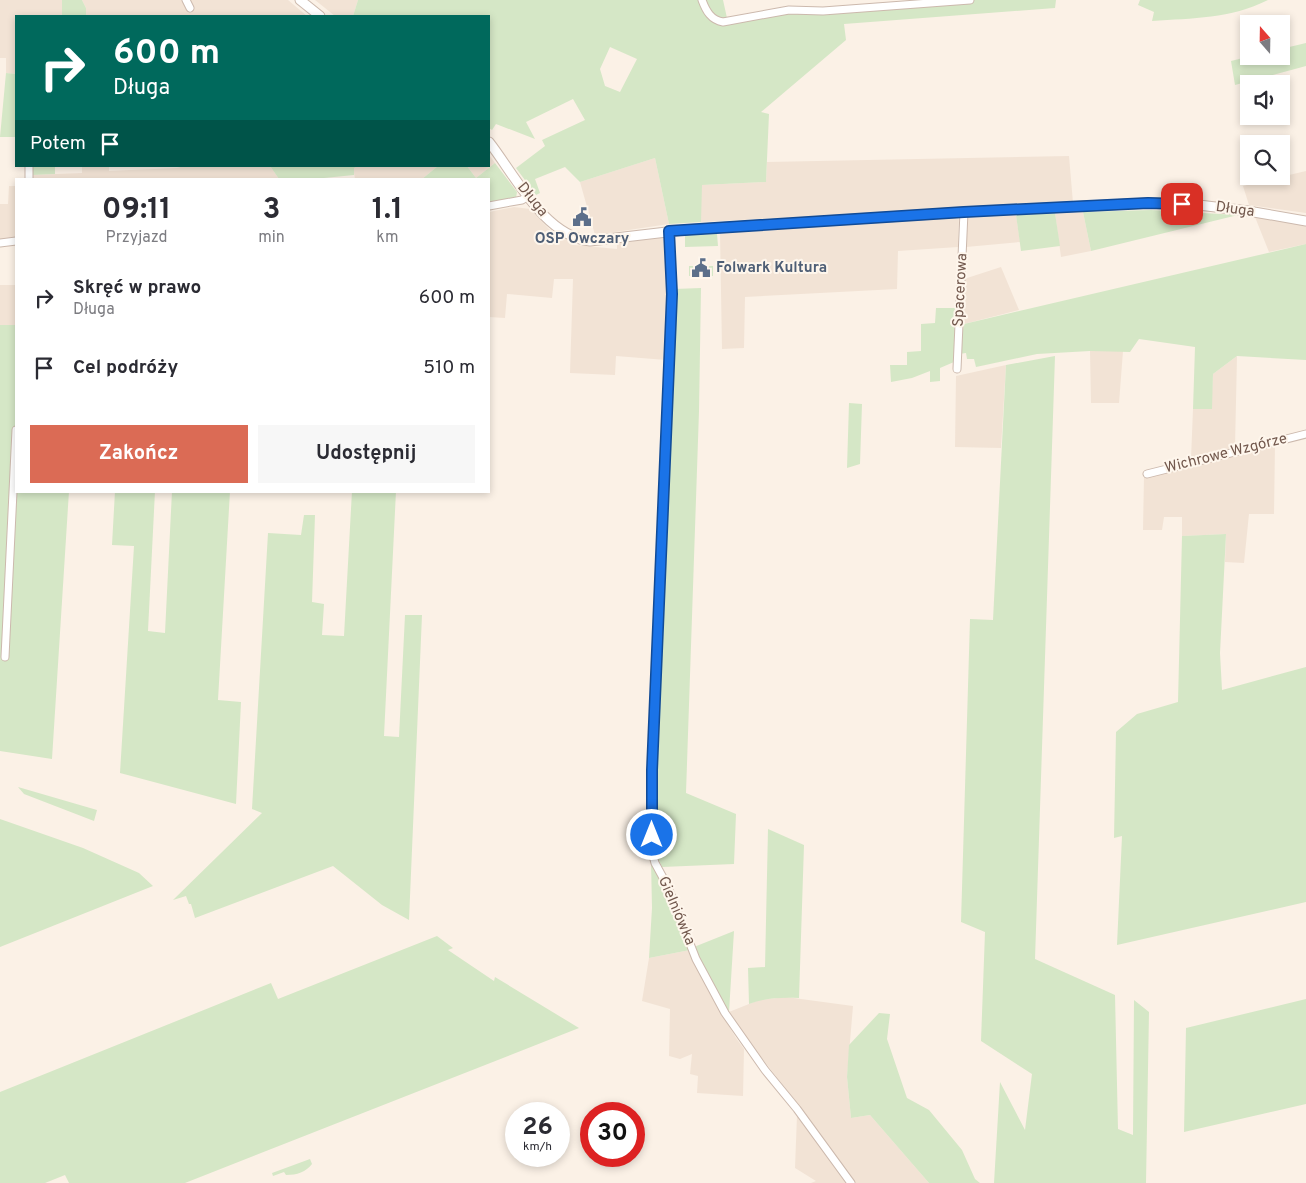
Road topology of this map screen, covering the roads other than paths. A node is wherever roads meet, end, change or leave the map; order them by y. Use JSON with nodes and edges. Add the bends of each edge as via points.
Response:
{"nodes":[{"id":1,"x":186,"y":0,"type":"edge"},
{"id":2,"x":300,"y":0,"type":"edge"},
{"id":3,"x":702,"y":0,"type":"edge"},
{"id":4,"x":970,"y":0,"type":"edge"},
{"id":5,"x":190,"y":8,"type":"dead end"},
{"id":6,"x":319,"y":15,"type":"edge"},
{"id":7,"x":490,"y":143,"type":"edge"},
{"id":8,"x":528,"y":196,"type":"junction"},
{"id":9,"x":490,"y":206,"type":"edge"},
{"id":10,"x":964,"y":212,"type":"junction"},
{"id":11,"x":1306,"y":221,"type":"edge"},
{"id":12,"x":669,"y":231,"type":"junction"},
{"id":13,"x":15,"y":241,"type":"edge"},
{"id":14,"x":0,"y":243,"type":"edge"},
{"id":15,"x":957,"y":369,"type":"dead end"},
{"id":16,"x":1306,"y":434,"type":"edge"},
{"id":17,"x":15,"y":451,"type":"edge"},
{"id":18,"x":1147,"y":474,"type":"dead end"},
{"id":19,"x":5,"y":657,"type":"dead end"},
{"id":20,"x":851,"y":1183,"type":"edge"}],
"edges":[{"from":1,"to":5,"type":"street"},
{"from":2,"to":6,"type":"street"},
{"from":3,"to":4,"type":"street","via":[[711,17],[723,22],[789,10],[823,12]]},
{"from":7,"to":8,"type":"street","name":"Długa"},
{"from":8,"to":9,"type":"street"},
{"from":8,"to":12,"type":"street","name":"Długa","via":[[549,220],[580,239],[606,240]]},
{"from":10,"to":11,"type":"street","name":"Długa","via":[[1148,203],[1218,208]]},
{"from":10,"to":12,"type":"street","name":"Długa"},
{"from":10,"to":15,"type":"street","name":"Spacerowa"},
{"from":12,"to":20,"type":"street","name":"Gielniówka","via":[[672,294],[652,770],[652,852],[696,959],[725,1013]]},
{"from":13,"to":14,"type":"street"},
{"from":16,"to":18,"type":"street","name":"Wichrowe Wzgórze"},
{"from":17,"to":19,"type":"street"}]}
